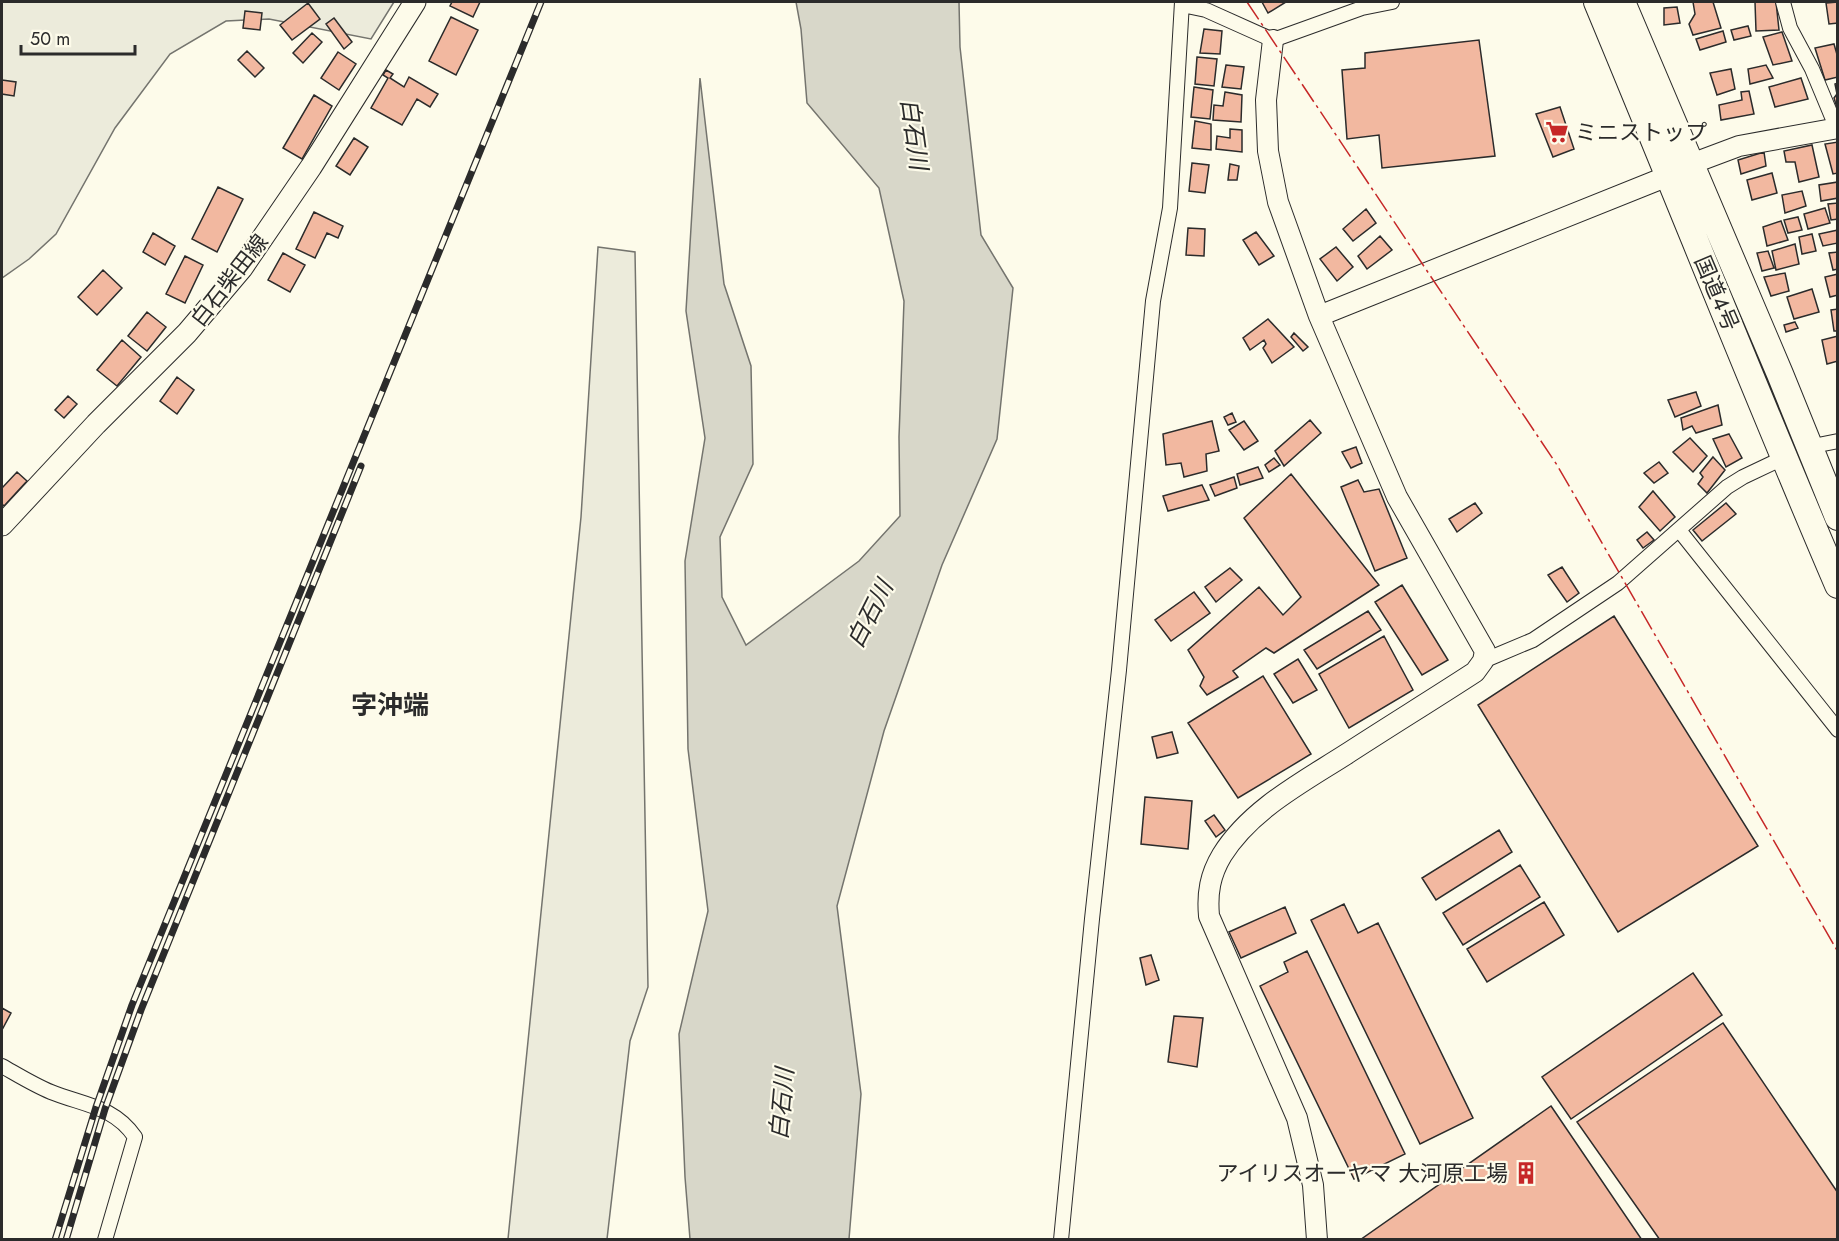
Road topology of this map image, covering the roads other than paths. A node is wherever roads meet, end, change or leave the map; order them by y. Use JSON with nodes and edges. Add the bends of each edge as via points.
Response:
{"nodes":[{"id":1,"x":415,"y":2,"type":"edge"},
{"id":2,"x":1392,"y":2,"type":"edge"},
{"id":3,"x":1597,"y":2,"type":"edge"},
{"id":4,"x":1622,"y":2,"type":"edge"},
{"id":5,"x":1783,"y":2,"type":"edge"},
{"id":6,"x":1182,"y":3,"type":"edge"},
{"id":7,"x":1273,"y":40,"type":"junction"},
{"id":8,"x":1837,"y":128,"type":"edge"},
{"id":9,"x":1691,"y":164,"type":"junction"},
{"id":10,"x":1668,"y":176,"type":"junction"},
{"id":11,"x":1319,"y":316,"type":"junction"},
{"id":12,"x":1838,"y":441,"type":"edge"},
{"id":13,"x":1808,"y":447,"type":"junction"},
{"id":14,"x":1783,"y":458,"type":"junction"},
{"id":15,"x":1838,"y":517,"type":"edge"},
{"id":16,"x":2,"y":525,"type":"edge"},
{"id":17,"x":1679,"y":530,"type":"junction"},
{"id":18,"x":1838,"y":585,"type":"edge"},
{"id":19,"x":1483,"y":661,"type":"junction"},
{"id":20,"x":1838,"y":730,"type":"edge"},
{"id":21,"x":2,"y":1066,"type":"edge"},
{"id":22,"x":105,"y":1239,"type":"edge"},
{"id":23,"x":1061,"y":1239,"type":"edge"},
{"id":24,"x":1317,"y":1239,"type":"edge"}],
"edges":[{"from":1,"to":16,"type":"main road","name":"白石柴田線","via":[[242,268],[187,333]]},
{"from":2,"to":7,"type":"street","via":[[1362,8]]},
{"from":3,"to":10,"type":"highway","name":"国道4号"},
{"from":4,"to":9,"type":"highway","name":"国道4号"},
{"from":5,"to":8,"type":"street","via":[[1790,28]]},
{"from":6,"to":7,"type":"street"},
{"from":6,"to":23,"type":"street","via":[[1170,207],[1154,301]]},
{"from":7,"to":11,"type":"street","via":[[1266,100],[1268,151],[1278,202]]},
{"from":8,"to":9,"type":"street","via":[[1739,146]]},
{"from":9,"to":10,"type":"street"},
{"from":9,"to":13,"type":"highway","name":"国道4号"},
{"from":10,"to":11,"type":"street"},
{"from":10,"to":14,"type":"highway","name":"国道4号"},
{"from":11,"to":19,"type":"street","via":[[1397,497],[1485,651]]},
{"from":12,"to":13,"type":"street"},
{"from":13,"to":15,"type":"highway","name":"国道4号"},
{"from":14,"to":17,"type":"street","via":[[1727,487]]},
{"from":14,"to":18,"type":"highway","name":"国道4号"},
{"from":17,"to":19,"type":"street","via":[[1618,583],[1571,615],[1533,640]]},
{"from":17,"to":20,"type":"street"},
{"from":19,"to":24,"type":"street","via":[[1475,672],[1271,803],[1238,834],[1210,879],[1209,916],[1297,1118],[1313,1185]]},
{"from":21,"to":22,"type":"street","via":[[51,1092],[105,1109],[126,1124],[135,1137]]}]}
